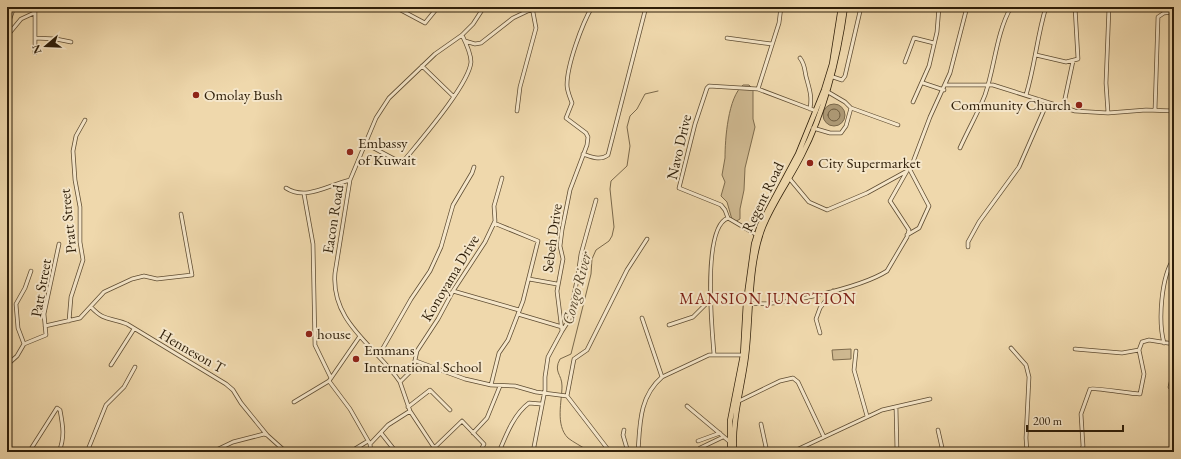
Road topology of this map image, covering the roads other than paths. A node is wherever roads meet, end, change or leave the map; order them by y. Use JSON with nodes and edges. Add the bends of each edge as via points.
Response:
{"nodes":[{"id":1,"x":14,"y":7,"type":"edge"},
{"id":2,"x":35,"y":7,"type":"edge"},
{"id":3,"x":394,"y":7,"type":"edge"},
{"id":4,"x":438,"y":7,"type":"edge"},
{"id":5,"x":484,"y":7,"type":"edge"},
{"id":6,"x":592,"y":7,"type":"edge"},
{"id":7,"x":646,"y":7,"type":"edge"},
{"id":8,"x":781,"y":7,"type":"edge"},
{"id":9,"x":842,"y":7,"type":"edge"},
{"id":10,"x":845,"y":7,"type":"edge"},
{"id":11,"x":861,"y":7,"type":"edge"},
{"id":12,"x":939,"y":7,"type":"edge"},
{"id":13,"x":967,"y":7,"type":"edge"},
{"id":14,"x":1011,"y":7,"type":"edge"},
{"id":15,"x":1046,"y":7,"type":"edge"},
{"id":16,"x":1075,"y":7,"type":"edge"},
{"id":17,"x":1109,"y":7,"type":"edge"},
{"id":18,"x":399,"y":8,"type":"edge"},
{"id":19,"x":532,"y":8,"type":"edge"},
{"id":20,"x":1174,"y":12,"type":"edge"},
{"id":21,"x":34,"y":13,"type":"junction"},
{"id":22,"x":842,"y":14,"type":"junction"},
{"id":23,"x":840,"y":28,"type":"junction"},
{"id":24,"x":10,"y":32,"type":"junction"},
{"id":25,"x":7,"y":36,"type":"edge"},
{"id":26,"x":462,"y":36,"type":"junction"},
{"id":27,"x":35,"y":38,"type":"junction"},
{"id":28,"x":727,"y":38,"type":"dead end"},
{"id":29,"x":465,"y":41,"type":"junction"},
{"id":30,"x":71,"y":42,"type":"dead end"},
{"id":31,"x":934,"y":43,"type":"junction"},
{"id":32,"x":772,"y":44,"type":"junction"},
{"id":33,"x":36,"y":53,"type":"dead end"},
{"id":34,"x":1036,"y":55,"type":"junction"},
{"id":35,"x":800,"y":58,"type":"dead end"},
{"id":36,"x":905,"y":62,"type":"dead end"},
{"id":37,"x":1073,"y":62,"type":"junction"},
{"id":38,"x":422,"y":66,"type":"junction"},
{"id":39,"x":832,"y":77,"type":"junction"},
{"id":40,"x":922,"y":83,"type":"junction"},
{"id":41,"x":988,"y":84,"type":"junction"},
{"id":42,"x":946,"y":85,"type":"junction"},
{"id":43,"x":758,"y":89,"type":"junction"},
{"id":44,"x":944,"y":90,"type":"junction"},
{"id":45,"x":828,"y":92,"type":"junction"},
{"id":46,"x":1026,"y":95,"type":"junction"},
{"id":47,"x":453,"y":96,"type":"junction"},
{"id":48,"x":913,"y":102,"type":"dead end"},
{"id":49,"x":1047,"y":103,"type":"junction"},
{"id":50,"x":851,"y":108,"type":"junction"},
{"id":51,"x":1063,"y":108,"type":"junction"},
{"id":52,"x":810,"y":109,"type":"junction"},
{"id":53,"x":517,"y":110,"type":"dead end"},
{"id":54,"x":1155,"y":110,"type":"junction"},
{"id":55,"x":1174,"y":111,"type":"edge"},
{"id":56,"x":818,"y":112,"type":"junction"},
{"id":57,"x":1108,"y":112,"type":"junction"},
{"id":58,"x":85,"y":120,"type":"dead end"},
{"id":59,"x":898,"y":125,"type":"dead end"},
{"id":60,"x":813,"y":128,"type":"junction"},
{"id":61,"x":364,"y":144,"type":"junction"},
{"id":62,"x":960,"y":148,"type":"dead end"},
{"id":63,"x":584,"y":154,"type":"junction"},
{"id":64,"x":474,"y":166,"type":"dead end"},
{"id":65,"x":909,"y":170,"type":"junction"},
{"id":66,"x":788,"y":176,"type":"junction"},
{"id":67,"x":502,"y":178,"type":"dead end"},
{"id":68,"x":350,"y":180,"type":"junction"},
{"id":69,"x":286,"y":188,"type":"dead end"},
{"id":70,"x":304,"y":194,"type":"junction"},
{"id":71,"x":596,"y":200,"type":"dead end"},
{"id":72,"x":181,"y":214,"type":"dead end"},
{"id":73,"x":728,"y":218,"type":"junction"},
{"id":74,"x":494,"y":224,"type":"junction"},
{"id":75,"x":758,"y":235,"type":"junction"},
{"id":76,"x":907,"y":235,"type":"junction"},
{"id":77,"x":647,"y":238,"type":"dead end"},
{"id":78,"x":59,"y":244,"type":"dead end"},
{"id":79,"x":968,"y":247,"type":"dead end"},
{"id":80,"x":1174,"y":258,"type":"edge"},
{"id":81,"x":30,"y":271,"type":"dead end"},
{"id":82,"x":529,"y":279,"type":"junction"},
{"id":83,"x":557,"y":284,"type":"junction"},
{"id":84,"x":453,"y":291,"type":"junction"},
{"id":85,"x":833,"y":291,"type":"junction"},
{"id":86,"x":711,"y":299,"type":"junction"},
{"id":87,"x":748,"y":303,"type":"junction"},
{"id":88,"x":91,"y":307,"type":"junction"},
{"id":89,"x":519,"y":312,"type":"junction"},
{"id":90,"x":642,"y":318,"type":"dead end"},
{"id":91,"x":69,"y":321,"type":"junction"},
{"id":92,"x":669,"y":325,"type":"dead end"},
{"id":93,"x":45,"y":326,"type":"junction"},
{"id":94,"x":134,"y":329,"type":"junction"},
{"id":95,"x":562,"y":329,"type":"junction"},
{"id":96,"x":820,"y":333,"type":"dead end"},
{"id":97,"x":360,"y":336,"type":"junction"},
{"id":98,"x":1164,"y":343,"type":"junction"},
{"id":99,"x":24,"y":344,"type":"junction"},
{"id":100,"x":1174,"y":344,"type":"edge"},
{"id":101,"x":1011,"y":348,"type":"dead end"},
{"id":102,"x":1075,"y":349,"type":"dead end"},
{"id":103,"x":1139,"y":350,"type":"junction"},
{"id":104,"x":856,"y":351,"type":"dead end"},
{"id":105,"x":714,"y":354,"type":"junction"},
{"id":106,"x":379,"y":355,"type":"junction"},
{"id":107,"x":744,"y":355,"type":"junction"},
{"id":108,"x":416,"y":361,"type":"junction"},
{"id":109,"x":7,"y":365,"type":"edge"},
{"id":110,"x":111,"y":365,"type":"dead end"},
{"id":111,"x":135,"y":367,"type":"dead end"},
{"id":112,"x":1174,"y":369,"type":"edge"},
{"id":113,"x":662,"y":377,"type":"junction"},
{"id":114,"x":330,"y":379,"type":"junction"},
{"id":115,"x":400,"y":382,"type":"junction"},
{"id":116,"x":491,"y":385,"type":"junction"},
{"id":117,"x":500,"y":386,"type":"junction"},
{"id":118,"x":1174,"y":389,"type":"edge"},
{"id":119,"x":544,"y":393,"type":"junction"},
{"id":120,"x":565,"y":395,"type":"junction"},
{"id":121,"x":930,"y":399,"type":"dead end"},
{"id":122,"x":736,"y":401,"type":"junction"},
{"id":123,"x":294,"y":402,"type":"dead end"},
{"id":124,"x":541,"y":404,"type":"junction"},
{"id":125,"x":687,"y":406,"type":"dead end"},
{"id":126,"x":408,"y":407,"type":"junction"},
{"id":127,"x":896,"y":407,"type":"junction"},
{"id":128,"x":450,"y":410,"type":"dead end"},
{"id":129,"x":410,"y":411,"type":"junction"},
{"id":130,"x":867,"y":416,"type":"junction"},
{"id":131,"x":761,"y":424,"type":"dead end"},
{"id":132,"x":624,"y":430,"type":"dead end"},
{"id":133,"x":938,"y":430,"type":"dead end"},
{"id":134,"x":381,"y":433,"type":"junction"},
{"id":135,"x":474,"y":433,"type":"junction"},
{"id":136,"x":720,"y":433,"type":"junction"},
{"id":137,"x":267,"y":435,"type":"junction"},
{"id":138,"x":723,"y":436,"type":"junction"},
{"id":139,"x":824,"y":437,"type":"junction"},
{"id":140,"x":698,"y":441,"type":"dead end"},
{"id":141,"x":369,"y":442,"type":"junction"},
{"id":142,"x":730,"y":442,"type":"junction"},
{"id":143,"x":222,"y":447,"type":"junction"},
{"id":144,"x":434,"y":448,"type":"junction"},
{"id":145,"x":700,"y":448,"type":"dead end"},
{"id":146,"x":29,"y":452,"type":"edge"},
{"id":147,"x":59,"y":452,"type":"edge"},
{"id":148,"x":87,"y":452,"type":"edge"},
{"id":149,"x":212,"y":452,"type":"edge"},
{"id":150,"x":224,"y":452,"type":"edge"},
{"id":151,"x":286,"y":452,"type":"edge"},
{"id":152,"x":350,"y":452,"type":"edge"},
{"id":153,"x":371,"y":452,"type":"edge"},
{"id":154,"x":396,"y":452,"type":"edge"},
{"id":155,"x":437,"y":452,"type":"edge"},
{"id":156,"x":480,"y":452,"type":"edge"},
{"id":157,"x":499,"y":452,"type":"edge"},
{"id":158,"x":533,"y":452,"type":"edge"},
{"id":159,"x":610,"y":452,"type":"edge"},
{"id":160,"x":628,"y":452,"type":"edge"},
{"id":161,"x":638,"y":452,"type":"edge"},
{"id":162,"x":730,"y":452,"type":"edge"},
{"id":163,"x":734,"y":452,"type":"edge"},
{"id":164,"x":767,"y":452,"type":"edge"},
{"id":165,"x":792,"y":452,"type":"edge"},
{"id":166,"x":897,"y":452,"type":"edge"},
{"id":167,"x":943,"y":452,"type":"edge"},
{"id":168,"x":1027,"y":452,"type":"edge"},
{"id":169,"x":1081,"y":452,"type":"edge"}],
"edges":[{"from":1,"to":24,"type":"street","via":[[9,21]]},
{"from":2,"to":21,"type":"street"},
{"from":3,"to":18,"type":"street"},
{"from":4,"to":18,"type":"street","via":[[425,23]]},
{"from":5,"to":26,"type":"street","name":"Eacon Road"},
{"from":6,"to":63,"type":"street","name":"Sebeh Drive","via":[[586,17],[567,78],[567,90],[572,103],[566,117],[588,135]]},
{"from":7,"to":63,"type":"street","via":[[608,155],[596,159]]},
{"from":8,"to":32,"type":"street"},
{"from":9,"to":22,"type":"main road","name":"Regent Road"},
{"from":10,"to":22,"type":"main road","name":"Regent Road"},
{"from":11,"to":39,"type":"street","via":[[845,76],[842,80]]},
{"from":12,"to":31,"type":"street"},
{"from":13,"to":42,"type":"street"},
{"from":14,"to":41,"type":"street","via":[[1001,28]]},
{"from":15,"to":34,"type":"street"},
{"from":16,"to":37,"type":"street","via":[[1079,56]]},
{"from":17,"to":57,"type":"street","via":[[1106,83]]},
{"from":19,"to":29,"type":"street","via":[[513,18],[481,43]]},
{"from":19,"to":53,"type":"street","via":[[536,28],[520,87]]},
{"from":20,"to":54,"type":"street","via":[[1164,13],[1158,17]]},
{"from":21,"to":24,"type":"street","via":[[24,16]]},
{"from":21,"to":27,"type":"street"},
{"from":22,"to":23,"type":"main road","name":"Regent Road"},
{"from":23,"to":39,"type":"main road","name":"Regent Road"},
{"from":23,"to":56,"type":"main road","name":"Regent Road"},
{"from":24,"to":25,"type":"street"},
{"from":26,"to":29,"type":"street"},
{"from":26,"to":38,"type":"street","name":"Eacon Road"},
{"from":27,"to":30,"type":"street"},
{"from":27,"to":33,"type":"street"},
{"from":28,"to":32,"type":"street"},
{"from":29,"to":47,"type":"street","via":[[471,59],[469,71]]},
{"from":31,"to":36,"type":"street","via":[[914,38]]},
{"from":31,"to":40,"type":"street"},
{"from":32,"to":43,"type":"street"},
{"from":34,"to":37,"type":"street"},
{"from":34,"to":46,"type":"street"},
{"from":35,"to":52,"type":"street","via":[[805,67],[811,94]]},
{"from":37,"to":51,"type":"street"},
{"from":38,"to":47,"type":"street"},
{"from":38,"to":61,"type":"street","name":"Eacon Road","via":[[389,98]]},
{"from":39,"to":45,"type":"main road","name":"Regent Road"},
{"from":40,"to":44,"type":"street"},
{"from":40,"to":48,"type":"street"},
{"from":41,"to":42,"type":"street"},
{"from":41,"to":46,"type":"street"},
{"from":41,"to":62,"type":"street"},
{"from":42,"to":44,"type":"street"},
{"from":43,"to":52,"type":"street"},
{"from":43,"to":73,"type":"street","name":"Navo Drive","via":[[710,86],[707,88],[679,188],[721,205]]},
{"from":44,"to":65,"type":"street","via":[[930,117]]},
{"from":45,"to":50,"type":"street"},
{"from":45,"to":56,"type":"main road","name":"Regent Road"},
{"from":46,"to":49,"type":"street"},
{"from":47,"to":61,"type":"street","via":[[402,163]]},
{"from":49,"to":51,"type":"street"},
{"from":49,"to":79,"type":"street","via":[[1019,167],[986,211],[968,242]]},
{"from":50,"to":59,"type":"street"},
{"from":50,"to":60,"type":"street","via":[[846,126],[841,133]]},
{"from":51,"to":57,"type":"street"},
{"from":52,"to":56,"type":"street"},
{"from":54,"to":55,"type":"street"},
{"from":54,"to":57,"type":"street"},
{"from":56,"to":60,"type":"main road","name":"Regent Road"},
{"from":56,"to":66,"type":"main road","name":"Regent Road"},
{"from":58,"to":91,"type":"street","name":"Pratt Street","via":[[73,145],[83,260],[71,297]]},
{"from":60,"to":66,"type":"main road","name":"Regent Road","via":[[803,153]]},
{"from":61,"to":68,"type":"street","name":"Eacon Road"},
{"from":63,"to":83,"type":"street","name":"Sebeh Drive","via":[[570,190],[565,214],[560,246],[563,259]]},
{"from":64,"to":106,"type":"street","via":[[450,213],[441,247],[430,271]]},
{"from":65,"to":66,"type":"street","via":[[832,209],[817,207],[808,202]]},
{"from":65,"to":76,"type":"street","via":[[890,198],[892,207],[908,227]]},
{"from":65,"to":76,"type":"street","via":[[929,206],[919,228]]},
{"from":66,"to":75,"type":"main road","name":"Regent Road","via":[[763,217]]},
{"from":67,"to":74,"type":"street","name":"Konoyama Drive","via":[[494,206]]},
{"from":68,"to":70,"type":"street"},
{"from":68,"to":97,"type":"street","name":"Eacon Road","via":[[334,281],[341,312]]},
{"from":69,"to":70,"type":"street","via":[[293,193]]},
{"from":70,"to":114,"type":"street","via":[[313,244],[315,345]]},
{"from":71,"to":95,"type":"street","via":[[581,254],[568,320]]},
{"from":72,"to":88,"type":"street","via":[[192,275],[157,279],[144,276],[132,279],[104,292]]},
{"from":73,"to":75,"type":"street","name":"Navo Drive"},
{"from":73,"to":86,"type":"street","via":[[722,222],[711,253]]},
{"from":74,"to":82,"type":"street","via":[[538,241]]},
{"from":74,"to":84,"type":"street","name":"Konoyama Drive","via":[[479,253]]},
{"from":75,"to":87,"type":"main road","name":"Regent Road","via":[[750,268]]},
{"from":76,"to":85,"type":"street","via":[[888,271]]},
{"from":77,"to":120,"type":"street","via":[[627,270],[587,350],[574,359]]},
{"from":78,"to":93,"type":"street","name":"Patt Street","via":[[44,314]]},
{"from":80,"to":98,"type":"street","via":[[1168,271],[1162,301],[1160,330]]},
{"from":81,"to":99,"type":"street","via":[[25,288],[16,304]]},
{"from":82,"to":83,"type":"street"},
{"from":82,"to":89,"type":"street"},
{"from":83,"to":95,"type":"street","name":"Sebeh Drive"},
{"from":84,"to":89,"type":"street"},
{"from":84,"to":108,"type":"street","name":"Konoyama Drive","via":[[417,352]]},
{"from":85,"to":87,"type":"street","via":[[791,301]]},
{"from":85,"to":96,"type":"street","via":[[820,308],[816,319]]},
{"from":86,"to":92,"type":"street","via":[[693,317]]},
{"from":86,"to":105,"type":"street"},
{"from":87,"to":107,"type":"main road","name":"Regent Road"},
{"from":88,"to":91,"type":"street","via":[[80,318]]},
{"from":88,"to":94,"type":"street","name":"Henneson T","via":[[102,318],[118,321]]},
{"from":89,"to":95,"type":"street"},
{"from":89,"to":116,"type":"street","via":[[508,340],[499,353]]},
{"from":90,"to":113,"type":"street"},
{"from":91,"to":93,"type":"street"},
{"from":93,"to":99,"type":"street","name":"Patt Street","via":[[46,336]]},
{"from":94,"to":110,"type":"street"},
{"from":94,"to":137,"type":"street","name":"Henneson T","via":[[226,384]]},
{"from":95,"to":119,"type":"street","via":[[549,352]]},
{"from":97,"to":106,"type":"street","name":"Eacon Road"},
{"from":97,"to":114,"type":"street"},
{"from":98,"to":100,"type":"street"},
{"from":98,"to":103,"type":"street","via":[[1146,340],[1142,342]]},
{"from":99,"to":109,"type":"street","via":[[17,356]]},
{"from":101,"to":168,"type":"street","via":[[1026,365],[1029,377]]},
{"from":102,"to":103,"type":"street","via":[[1122,353]]},
{"from":103,"to":169,"type":"street","via":[[1144,374],[1140,394],[1094,387],[1090,389],[1081,414]]},
{"from":104,"to":130,"type":"street","via":[[854,370]]},
{"from":105,"to":107,"type":"street"},
{"from":105,"to":113,"type":"street"},
{"from":106,"to":115,"type":"street","name":"Eacon Road"},
{"from":107,"to":122,"type":"main road","name":"Regent Road"},
{"from":108,"to":115,"type":"street","name":"Konoyama Drive","via":[[413,370]]},
{"from":108,"to":116,"type":"street"},
{"from":111,"to":148,"type":"street","via":[[124,387],[106,405]]},
{"from":112,"to":118,"type":"street","via":[[1170,387]]},
{"from":113,"to":161,"type":"street","via":[[646,396]]},
{"from":114,"to":123,"type":"street"},
{"from":114,"to":141,"type":"street"},
{"from":115,"to":126,"type":"street","name":"Eacon Road"},
{"from":116,"to":117,"type":"street"},
{"from":117,"to":119,"type":"street","via":[[515,386]]},
{"from":117,"to":135,"type":"street","via":[[487,418]]},
{"from":119,"to":120,"type":"street"},
{"from":119,"to":124,"type":"street"},
{"from":120,"to":159,"type":"street"},
{"from":121,"to":127,"type":"street"},
{"from":122,"to":139,"type":"street","via":[[780,381],[793,378],[798,382]]},
{"from":122,"to":142,"type":"main road","name":"Regent Road","via":[[730,428]]},
{"from":122,"to":163,"type":"main road","name":"Regent Road"},
{"from":124,"to":157,"type":"street","via":[[529,403],[523,408],[509,429]]},
{"from":124,"to":158,"type":"street"},
{"from":125,"to":136,"type":"street"},
{"from":126,"to":128,"type":"street","via":[[430,390]]},
{"from":126,"to":129,"type":"street","name":"Eacon Road"},
{"from":127,"to":130,"type":"street","via":[[891,406]]},
{"from":127,"to":166,"type":"street"},
{"from":129,"to":134,"type":"street","via":[[388,425]]},
{"from":129,"to":144,"type":"street","name":"Eacon Road"},
{"from":130,"to":139,"type":"street"},
{"from":131,"to":164,"type":"street"},
{"from":132,"to":160,"type":"street"},
{"from":133,"to":167,"type":"street"},
{"from":134,"to":141,"type":"street"},
{"from":134,"to":154,"type":"street"},
{"from":135,"to":144,"type":"street","via":[[460,422]]},
{"from":135,"to":156,"type":"street","via":[[484,444]]},
{"from":136,"to":138,"type":"street"},
{"from":136,"to":140,"type":"street"},
{"from":137,"to":143,"type":"street","via":[[254,436]]},
{"from":137,"to":151,"type":"street"},
{"from":138,"to":142,"type":"street"},
{"from":138,"to":145,"type":"street"},
{"from":139,"to":165,"type":"street"},
{"from":141,"to":152,"type":"street"},
{"from":141,"to":153,"type":"street"},
{"from":142,"to":162,"type":"main road","name":"Regent Road"},
{"from":143,"to":149,"type":"street"},
{"from":143,"to":150,"type":"street"},
{"from":144,"to":155,"type":"street","name":"Eacon Road"},
{"from":146,"to":147,"type":"street","via":[[58,408],[64,430]]}]}
